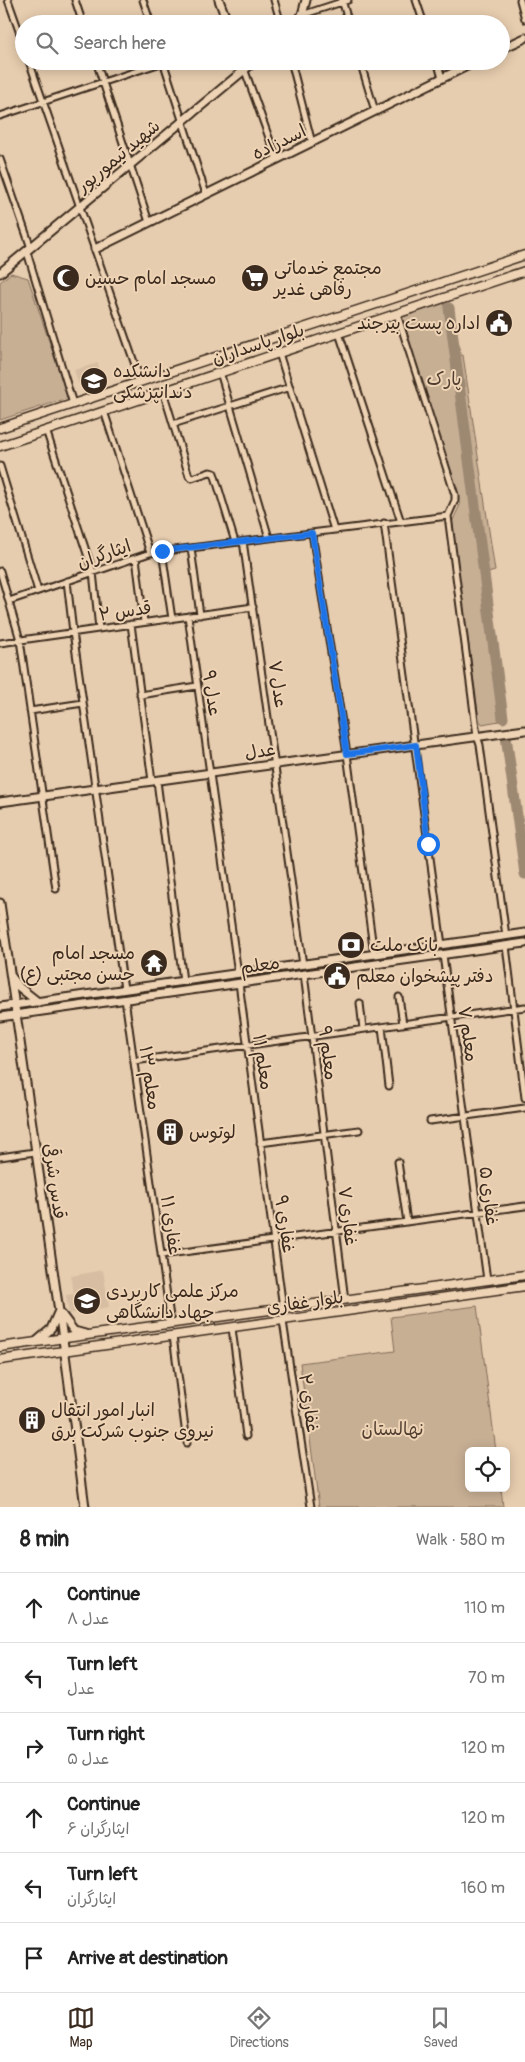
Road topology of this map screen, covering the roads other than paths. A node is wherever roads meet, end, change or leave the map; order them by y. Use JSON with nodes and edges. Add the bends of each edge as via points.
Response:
{"nodes":[{"id":1,"x":8,"y":0,"type":"edge"},
{"id":2,"x":143,"y":0,"type":"edge"},
{"id":3,"x":219,"y":0,"type":"edge"},
{"id":4,"x":274,"y":0,"type":"edge"},
{"id":5,"x":306,"y":0,"type":"edge"},
{"id":6,"x":416,"y":0,"type":"edge"},
{"id":7,"x":520,"y":0,"type":"edge"},
{"id":8,"x":76,"y":1,"type":"edge"},
{"id":9,"x":344,"y":1,"type":"edge"},
{"id":10,"x":80,"y":15,"type":"edge"},
{"id":11,"x":148,"y":15,"type":"edge"},
{"id":12,"x":225,"y":15,"type":"edge"},
{"id":13,"x":278,"y":15,"type":"edge"},
{"id":14,"x":302,"y":15,"type":"joint"},
{"id":15,"x":347,"y":15,"type":"edge"},
{"id":16,"x":421,"y":15,"type":"edge"},
{"id":17,"x":525,"y":19,"type":"edge"},
{"id":18,"x":15,"y":20,"type":"edge"},
{"id":19,"x":525,"y":38,"type":"edge"},
{"id":20,"x":510,"y":46,"type":"edge"},
{"id":21,"x":32,"y":70,"type":"edge"},
{"id":22,"x":99,"y":70,"type":"edge"},
{"id":23,"x":140,"y":70,"type":"edge"},
{"id":24,"x":166,"y":70,"type":"edge"},
{"id":25,"x":245,"y":70,"type":"joint"},
{"id":26,"x":294,"y":70,"type":"edge"},
{"id":27,"x":363,"y":70,"type":"edge"},
{"id":28,"x":440,"y":70,"type":"edge"},
{"id":29,"x":458,"y":70,"type":"edge"},
{"id":30,"x":442,"y":78,"type":"junction"},
{"id":31,"x":103,"y":82,"type":"junction"},
{"id":32,"x":44,"y":102,"type":"junction"},
{"id":33,"x":375,"y":111,"type":"junction"},
{"id":34,"x":0,"y":116,"type":"edge"},
{"id":35,"x":183,"y":122,"type":"junction"},
{"id":36,"x":312,"y":142,"type":"junction"},
{"id":37,"x":0,"y":159,"type":"edge"},
{"id":38,"x":277,"y":160,"type":"junction"},
{"id":39,"x":130,"y":165,"type":"junction"},
{"id":40,"x":206,"y":194,"type":"junction"},
{"id":41,"x":80,"y":207,"type":"junction"},
{"id":42,"x":149,"y":222,"type":"junction"},
{"id":43,"x":95,"y":249,"type":"junction"},
{"id":44,"x":29,"y":250,"type":"junction"},
{"id":45,"x":525,"y":255,"type":"edge"},
{"id":46,"x":525,"y":271,"type":"edge"},
{"id":47,"x":0,"y":273,"type":"edge"},
{"id":48,"x":397,"y":314,"type":"junction"},
{"id":49,"x":340,"y":333,"type":"junction"},
{"id":50,"x":279,"y":353,"type":"junction"},
{"id":51,"x":220,"y":372,"type":"junction"},
{"id":52,"x":141,"y":382,"type":"junction"},
{"id":53,"x":290,"y":387,"type":"junction"},
{"id":54,"x":163,"y":391,"type":"junction"},
{"id":55,"x":73,"y":404,"type":"junction"},
{"id":56,"x":230,"y":406,"type":"junction"},
{"id":57,"x":104,"y":411,"type":"junction"},
{"id":58,"x":173,"y":424,"type":"junction"},
{"id":59,"x":0,"y":428,"type":"edge"},
{"id":60,"x":46,"y":430,"type":"junction"},
{"id":61,"x":0,"y":446,"type":"edge"},
{"id":62,"x":0,"y":466,"type":"edge"},
{"id":63,"x":448,"y":516,"type":"junction"},
{"id":64,"x":401,"y":522,"type":"junction"},
{"id":65,"x":384,"y":524,"type":"junction"},
{"id":66,"x":334,"y":530,"type":"junction"},
{"id":67,"x":312,"y":533,"type":"junction"},
{"id":68,"x":269,"y":538,"type":"junction"},
{"id":69,"x":243,"y":541,"type":"junction"},
{"id":70,"x":235,"y":542,"type":"junction"},
{"id":71,"x":191,"y":548,"type":"junction"},
{"id":72,"x":162,"y":551,"type":"junction"},
{"id":73,"x":150,"y":553,"type":"junction"},
{"id":74,"x":136,"y":558,"type":"junction"},
{"id":75,"x":0,"y":571,"type":"edge"},
{"id":76,"x":93,"y":572,"type":"junction"},
{"id":77,"x":67,"y":581,"type":"junction"},
{"id":78,"x":38,"y":591,"type":"junction"},
{"id":79,"x":9,"y":601,"type":"junction"},
{"id":80,"x":253,"y":607,"type":"junction"},
{"id":81,"x":200,"y":615,"type":"junction"},
{"id":82,"x":188,"y":616,"type":"junction"},
{"id":83,"x":172,"y":618,"type":"junction"},
{"id":84,"x":144,"y":622,"type":"junction"},
{"id":85,"x":131,"y":624,"type":"junction"},
{"id":86,"x":99,"y":629,"type":"junction"},
{"id":87,"x":73,"y":632,"type":"junction"},
{"id":88,"x":20,"y":640,"type":"junction"},
{"id":89,"x":0,"y":643,"type":"edge"},
{"id":90,"x":197,"y":686,"type":"junction"},
{"id":91,"x":140,"y":695,"type":"junction"},
{"id":92,"x":83,"y":703,"type":"junction"},
{"id":93,"x":30,"y":711,"type":"junction"},
{"id":94,"x":525,"y":730,"type":"edge"},
{"id":95,"x":477,"y":736,"type":"junction"},
{"id":96,"x":416,"y":745,"type":"junction"},
{"id":97,"x":347,"y":754,"type":"junction"},
{"id":98,"x":275,"y":764,"type":"junction"},
{"id":99,"x":209,"y":773,"type":"junction"},
{"id":100,"x":154,"y":781,"type":"junction"},
{"id":101,"x":95,"y":789,"type":"junction"},
{"id":102,"x":42,"y":796,"type":"junction"},
{"id":103,"x":0,"y":802,"type":"edge"},
{"id":104,"x":56,"y":889,"type":"dead end"},
{"id":105,"x":0,"y":903,"type":"edge"},
{"id":106,"x":525,"y":933,"type":"edge"},
{"id":107,"x":506,"y":936,"type":"junction"},
{"id":108,"x":525,"y":943,"type":"edge"},
{"id":109,"x":442,"y":945,"type":"junction"},
{"id":110,"x":506,"y":946,"type":"junction"},
{"id":111,"x":3,"y":952,"type":"edge"},
{"id":112,"x":443,"y":954,"type":"junction"},
{"id":113,"x":374,"y":955,"type":"junction"},
{"id":114,"x":303,"y":965,"type":"junction"},
{"id":115,"x":10,"y":974,"type":"junction"},
{"id":116,"x":238,"y":974,"type":"junction"},
{"id":117,"x":304,"y":974,"type":"junction"},
{"id":118,"x":183,"y":981,"type":"junction"},
{"id":119,"x":239,"y":983,"type":"junction"},
{"id":120,"x":124,"y":989,"type":"junction"},
{"id":121,"x":399,"y":997,"type":"dead end"},
{"id":122,"x":125,"y":999,"type":"junction"},
{"id":123,"x":38,"y":1002,"type":"junction"},
{"id":124,"x":360,"y":1003,"type":"dead end"},
{"id":125,"x":14,"y":1005,"type":"junction"},
{"id":126,"x":0,"y":1007,"type":"edge"},
{"id":127,"x":525,"y":1007,"type":"edge"},
{"id":128,"x":514,"y":1008,"type":"junction"},
{"id":129,"x":15,"y":1015,"type":"junction"},
{"id":130,"x":0,"y":1017,"type":"edge"},
{"id":131,"x":452,"y":1017,"type":"junction"},
{"id":132,"x":403,"y":1024,"type":"junction"},
{"id":133,"x":382,"y":1027,"type":"junction"},
{"id":134,"x":363,"y":1029,"type":"junction"},
{"id":135,"x":312,"y":1036,"type":"junction"},
{"id":136,"x":247,"y":1045,"type":"junction"},
{"id":137,"x":134,"y":1061,"type":"junction"},
{"id":138,"x":389,"y":1086,"type":"dead end"},
{"id":139,"x":525,"y":1098,"type":"edge"},
{"id":140,"x":525,"y":1108,"type":"edge"},
{"id":141,"x":465,"y":1116,"type":"junction"},
{"id":142,"x":430,"y":1121,"type":"dead end"},
{"id":143,"x":359,"y":1130,"type":"dead end"},
{"id":144,"x":324,"y":1135,"type":"junction"},
{"id":145,"x":260,"y":1143,"type":"junction"},
{"id":146,"x":36,"y":1152,"type":"junction"},
{"id":147,"x":0,"y":1157,"type":"edge"},
{"id":148,"x":148,"y":1160,"type":"joint"},
{"id":149,"x":398,"y":1162,"type":"dead end"},
{"id":150,"x":525,"y":1206,"type":"edge"},
{"id":151,"x":478,"y":1212,"type":"junction"},
{"id":152,"x":407,"y":1222,"type":"junction"},
{"id":153,"x":337,"y":1232,"type":"junction"},
{"id":154,"x":274,"y":1240,"type":"junction"},
{"id":155,"x":161,"y":1255,"type":"junction"},
{"id":156,"x":525,"y":1275,"type":"edge"},
{"id":157,"x":486,"y":1280,"type":"junction"},
{"id":158,"x":525,"y":1286,"type":"edge"},
{"id":159,"x":345,"y":1300,"type":"junction"},
{"id":160,"x":58,"y":1307,"type":"junction"},
{"id":161,"x":283,"y":1308,"type":"junction"},
{"id":162,"x":283,"y":1321,"type":"junction"},
{"id":163,"x":171,"y":1324,"type":"junction"},
{"id":164,"x":232,"y":1328,"type":"junction"},
{"id":165,"x":90,"y":1335,"type":"junction"},
{"id":166,"x":173,"y":1336,"type":"junction"},
{"id":167,"x":63,"y":1338,"type":"junction"},
{"id":168,"x":30,"y":1343,"type":"junction"},
{"id":169,"x":0,"y":1347,"type":"edge"},
{"id":170,"x":65,"y":1352,"type":"junction"},
{"id":171,"x":0,"y":1360,"type":"edge"},
{"id":172,"x":246,"y":1436,"type":"dead end"},
{"id":173,"x":188,"y":1443,"type":"dead end"},
{"id":174,"x":85,"y":1507,"type":"edge"},
{"id":175,"x":311,"y":1507,"type":"edge"}],
"edges":[{"from":1,"to":18,"type":"street"},
{"from":2,"to":11,"type":"street"},
{"from":3,"to":12,"type":"street"},
{"from":4,"to":13,"type":"street"},
{"from":5,"to":14,"type":"street"},
{"from":6,"to":16,"type":"street"},
{"from":7,"to":17,"type":"street"},
{"from":8,"to":10,"type":"street"},
{"from":9,"to":14,"type":"street"},
{"from":9,"to":15,"type":"street"},
{"from":19,"to":20,"type":"street"},
{"from":21,"to":32,"type":"street"},
{"from":22,"to":31,"type":"street"},
{"from":23,"to":31,"type":"street"},
{"from":24,"to":35,"type":"street"},
{"from":25,"to":35,"type":"street","name":"شهید تیمورپور"},
{"from":25,"to":38,"type":"street"},
{"from":26,"to":36,"type":"street"},
{"from":27,"to":33,"type":"street"},
{"from":28,"to":30,"type":"street"},
{"from":29,"to":30,"type":"street","name":"اسدزاده"},
{"from":30,"to":33,"type":"street","name":"اسدزاده"},
{"from":31,"to":32,"type":"street"},
{"from":31,"to":39,"type":"street"},
{"from":32,"to":34,"type":"street"},
{"from":32,"to":41,"type":"street"},
{"from":33,"to":36,"type":"street","name":"اسدزاده"},
{"from":35,"to":39,"type":"street","name":"شهید تیمورپور"},
{"from":35,"to":40,"type":"street"},
{"from":36,"to":38,"type":"street","name":"اسدزاده"},
{"from":37,"to":44,"type":"street"},
{"from":38,"to":40,"type":"street","name":"اسدزاده"},
{"from":39,"to":41,"type":"street","name":"شهید تیمورپور"},
{"from":39,"to":42,"type":"street"},
{"from":40,"to":42,"type":"street","name":"اسدزاده"},
{"from":41,"to":43,"type":"street"},
{"from":41,"to":44,"type":"street","name":"شهید تیمورپور"},
{"from":42,"to":43,"type":"street","name":"اسدزاده"},
{"from":43,"to":52,"type":"street"},
{"from":44,"to":47,"type":"street","name":"شهید تیمورپور"},
{"from":44,"to":55,"type":"street"},
{"from":45,"to":52,"type":"main road","name":"بلوار پاسداران"},
{"from":46,"to":48,"type":"main road","name":"بلوار پاسداران"},
{"from":48,"to":49,"type":"main road","name":"بلوار پاسداران"},
{"from":48,"to":63,"type":"street","via":[[455,495]]},
{"from":49,"to":50,"type":"main road","name":"بلوار پاسداران"},
{"from":49,"to":64,"type":"street"},
{"from":50,"to":51,"type":"main road","name":"بلوار پاسداران"},
{"from":50,"to":53,"type":"street"},
{"from":51,"to":54,"type":"main road","name":"بلوار پاسداران"},
{"from":51,"to":56,"type":"street"},
{"from":52,"to":55,"type":"main road","name":"بلوار پاسداران"},
{"from":53,"to":56,"type":"street"},
{"from":53,"to":66,"type":"street"},
{"from":54,"to":57,"type":"main road","name":"بلوار پاسداران"},
{"from":54,"to":58,"type":"street"},
{"from":55,"to":59,"type":"main road","name":"بلوار پاسداران"},
{"from":56,"to":58,"type":"street"},
{"from":56,"to":68,"type":"street"},
{"from":57,"to":60,"type":"main road","name":"بلوار پاسداران"},
{"from":57,"to":73,"type":"street"},
{"from":58,"to":70,"type":"street","via":[[190,478],[212,471]]},
{"from":60,"to":61,"type":"main road","name":"بلوار پاسداران"},
{"from":60,"to":76,"type":"street"},
{"from":62,"to":78,"type":"street"},
{"from":63,"to":64,"type":"street","name":"ایثارگران"},
{"from":63,"to":95,"type":"street"},
{"from":64,"to":65,"type":"street","name":"ایثارگران"},
{"from":65,"to":66,"type":"street","name":"ایثارگران"},
{"from":65,"to":96,"type":"street"},
{"from":66,"to":67,"type":"street","name":"ایثارگران"},
{"from":67,"to":68,"type":"street","name":"ایثارگران"},
{"from":67,"to":97,"type":"street"},
{"from":68,"to":69,"type":"street","name":"ایثارگران"},
{"from":69,"to":70,"type":"street","name":"ایثارگران"},
{"from":69,"to":80,"type":"street","name":"عدل ۷"},
{"from":70,"to":71,"type":"street","name":"ایثارگران"},
{"from":71,"to":72,"type":"street","name":"ایثارگران"},
{"from":71,"to":81,"type":"street"},
{"from":72,"to":73,"type":"street","name":"ایثارگران"},
{"from":72,"to":83,"type":"street"},
{"from":73,"to":74,"type":"street","name":"ایثارگران"},
{"from":74,"to":76,"type":"street","name":"ایثارگران"},
{"from":74,"to":84,"type":"street"},
{"from":75,"to":79,"type":"street"},
{"from":76,"to":77,"type":"street","name":"ایثارگران"},
{"from":76,"to":86,"type":"street"},
{"from":77,"to":78,"type":"street","name":"ایثارگران"},
{"from":77,"to":87,"type":"street"},
{"from":78,"to":79,"type":"street","name":"ایثارگران"},
{"from":79,"to":88,"type":"street"},
{"from":80,"to":81,"type":"street","name":"قدس ۲"},
{"from":80,"to":98,"type":"street","name":"عدل ۷"},
{"from":81,"to":82,"type":"street","name":"قدس ۲"},
{"from":82,"to":83,"type":"street","name":"قدس ۲"},
{"from":82,"to":90,"type":"street","name":"عدل ۹"},
{"from":83,"to":84,"type":"street","name":"قدس ۲"},
{"from":84,"to":85,"type":"street","name":"قدس ۲"},
{"from":85,"to":86,"type":"street","name":"قدس ۲"},
{"from":85,"to":91,"type":"street"},
{"from":86,"to":87,"type":"street","name":"قدس ۲"},
{"from":87,"to":88,"type":"street","name":"قدس ۲"},
{"from":87,"to":92,"type":"street"},
{"from":88,"to":89,"type":"street","name":"قدس ۲"},
{"from":88,"to":93,"type":"street"},
{"from":90,"to":91,"type":"street"},
{"from":90,"to":99,"type":"street","name":"عدل ۹"},
{"from":91,"to":100,"type":"street"},
{"from":92,"to":93,"type":"street"},
{"from":92,"to":101,"type":"street"},
{"from":93,"to":102,"type":"street"},
{"from":94,"to":95,"type":"street","name":"عدل"},
{"from":95,"to":96,"type":"street","name":"عدل"},
{"from":95,"to":107,"type":"street"},
{"from":96,"to":97,"type":"street","name":"عدل"},
{"from":96,"to":109,"type":"street"},
{"from":97,"to":98,"type":"street","name":"عدل"},
{"from":97,"to":113,"type":"street"},
{"from":98,"to":99,"type":"street","name":"عدل"},
{"from":98,"to":114,"type":"street","name":"عدل ۷"},
{"from":99,"to":100,"type":"street","name":"عدل"},
{"from":99,"to":116,"type":"street","name":"عدل ۹"},
{"from":100,"to":101,"type":"street","name":"عدل"},
{"from":100,"to":118,"type":"street"},
{"from":101,"to":102,"type":"street","name":"عدل"},
{"from":101,"to":120,"type":"street"},
{"from":102,"to":103,"type":"street","name":"عدل"},
{"from":102,"to":104,"type":"street"},
{"from":105,"to":111,"type":"street","name":"قدس شرقی"},
{"from":106,"to":107,"type":"street","name":"معلم"},
{"from":107,"to":109,"type":"street","name":"معلم"},
{"from":108,"to":110,"type":"street","name":"معلم"},
{"from":109,"to":113,"type":"street","name":"معلم"},
{"from":110,"to":112,"type":"street","name":"معلم"},
{"from":110,"to":128,"type":"street"},
{"from":111,"to":115,"type":"street","name":"قدس شرقی"},
{"from":112,"to":117,"type":"street","name":"معلم"},
{"from":112,"to":131,"type":"street","name":"معلم ۷"},
{"from":113,"to":114,"type":"street","name":"معلم"},
{"from":114,"to":116,"type":"street","name":"معلم"},
{"from":115,"to":123,"type":"street","via":[[19,987]]},
{"from":115,"to":125,"type":"street","name":"قدس شرقی"},
{"from":116,"to":118,"type":"street","name":"معلم"},
{"from":117,"to":119,"type":"street","name":"معلم"},
{"from":117,"to":135,"type":"street","name":"معلم ۹"},
{"from":118,"to":120,"type":"street","name":"معلم"},
{"from":119,"to":122,"type":"street","name":"معلم"},
{"from":119,"to":136,"type":"street","name":"معلم ۱۱"},
{"from":120,"to":123,"type":"street","name":"معلم"},
{"from":121,"to":132,"type":"street"},
{"from":122,"to":129,"type":"street","name":"معلم"},
{"from":122,"to":137,"type":"street","name":"معلم ۱۳"},
{"from":123,"to":125,"type":"street","name":"معلم"},
{"from":124,"to":134,"type":"street"},
{"from":125,"to":126,"type":"street","name":"معلم"},
{"from":125,"to":129,"type":"street","name":"قدس شرقی"},
{"from":127,"to":128,"type":"street"},
{"from":128,"to":131,"type":"street"},
{"from":128,"to":139,"type":"street"},
{"from":129,"to":130,"type":"street","name":"معلم"},
{"from":129,"to":146,"type":"street","name":"قدس شرقی"},
{"from":131,"to":132,"type":"street"},
{"from":131,"to":141,"type":"street","name":"معلم ۷"},
{"from":132,"to":133,"type":"street"},
{"from":133,"to":134,"type":"street"},
{"from":133,"to":138,"type":"street"},
{"from":134,"to":135,"type":"street"},
{"from":135,"to":136,"type":"street"},
{"from":135,"to":144,"type":"street","name":"معلم ۹"},
{"from":136,"to":137,"type":"street"},
{"from":136,"to":145,"type":"street","name":"معلم ۱۱"},
{"from":137,"to":148,"type":"street","name":"معلم ۱۳"},
{"from":140,"to":141,"type":"street"},
{"from":141,"to":142,"type":"street"},
{"from":141,"to":151,"type":"street","name":"غفاری ۵"},
{"from":143,"to":144,"type":"street"},
{"from":144,"to":145,"type":"street"},
{"from":144,"to":153,"type":"street","name":"غفاری ۷"},
{"from":145,"to":154,"type":"street","name":"غفاری ۹"},
{"from":146,"to":147,"type":"street"},
{"from":146,"to":160,"type":"street","name":"قدس شرقی"},
{"from":148,"to":155,"type":"street","name":"غفاری ۱۱"},
{"from":149,"to":152,"type":"street"},
{"from":150,"to":151,"type":"street"},
{"from":151,"to":152,"type":"street"},
{"from":151,"to":157,"type":"street","name":"غفاری ۵"},
{"from":152,"to":153,"type":"street"},
{"from":153,"to":154,"type":"street"},
{"from":153,"to":159,"type":"street","name":"غفاری ۷"},
{"from":154,"to":155,"type":"street"},
{"from":154,"to":161,"type":"street","name":"غفاری ۹"},
{"from":155,"to":163,"type":"street","name":"غفاری ۱۱"},
{"from":156,"to":157,"type":"main road","name":"بلوار غفاری"},
{"from":157,"to":159,"type":"main road","name":"بلوار غفاری"},
{"from":158,"to":162,"type":"main road","name":"بلوار غفاری"},
{"from":159,"to":161,"type":"main road","name":"بلوار غفاری"},
{"from":160,"to":165,"type":"street","via":[[74,1331]]},
{"from":160,"to":167,"type":"street","name":"قدس شرقی"},
{"from":160,"to":168,"type":"street","via":[[58,1316],[51,1329],[40,1340]]},
{"from":161,"to":163,"type":"main road","name":"بلوار غفاری"},
{"from":162,"to":164,"type":"main road","name":"بلوار غفاری"},
{"from":162,"to":175,"type":"street","name":"غفاری ۲"},
{"from":163,"to":165,"type":"main road","name":"بلوار غفاری"},
{"from":164,"to":166,"type":"main road","name":"بلوار غفاری"},
{"from":164,"to":172,"type":"street"},
{"from":165,"to":167,"type":"main road","name":"بلوار غفاری"},
{"from":166,"to":170,"type":"main road","name":"بلوار غفاری"},
{"from":166,"to":173,"type":"street"},
{"from":167,"to":168,"type":"main road","name":"بلوار غفاری"},
{"from":167,"to":170,"type":"street","name":"قدس شرقی"},
{"from":168,"to":169,"type":"main road","name":"بلوار غفاری"},
{"from":170,"to":171,"type":"main road","name":"بلوار غفاری"},
{"from":170,"to":174,"type":"street","name":"قدس شرقی"}]}
